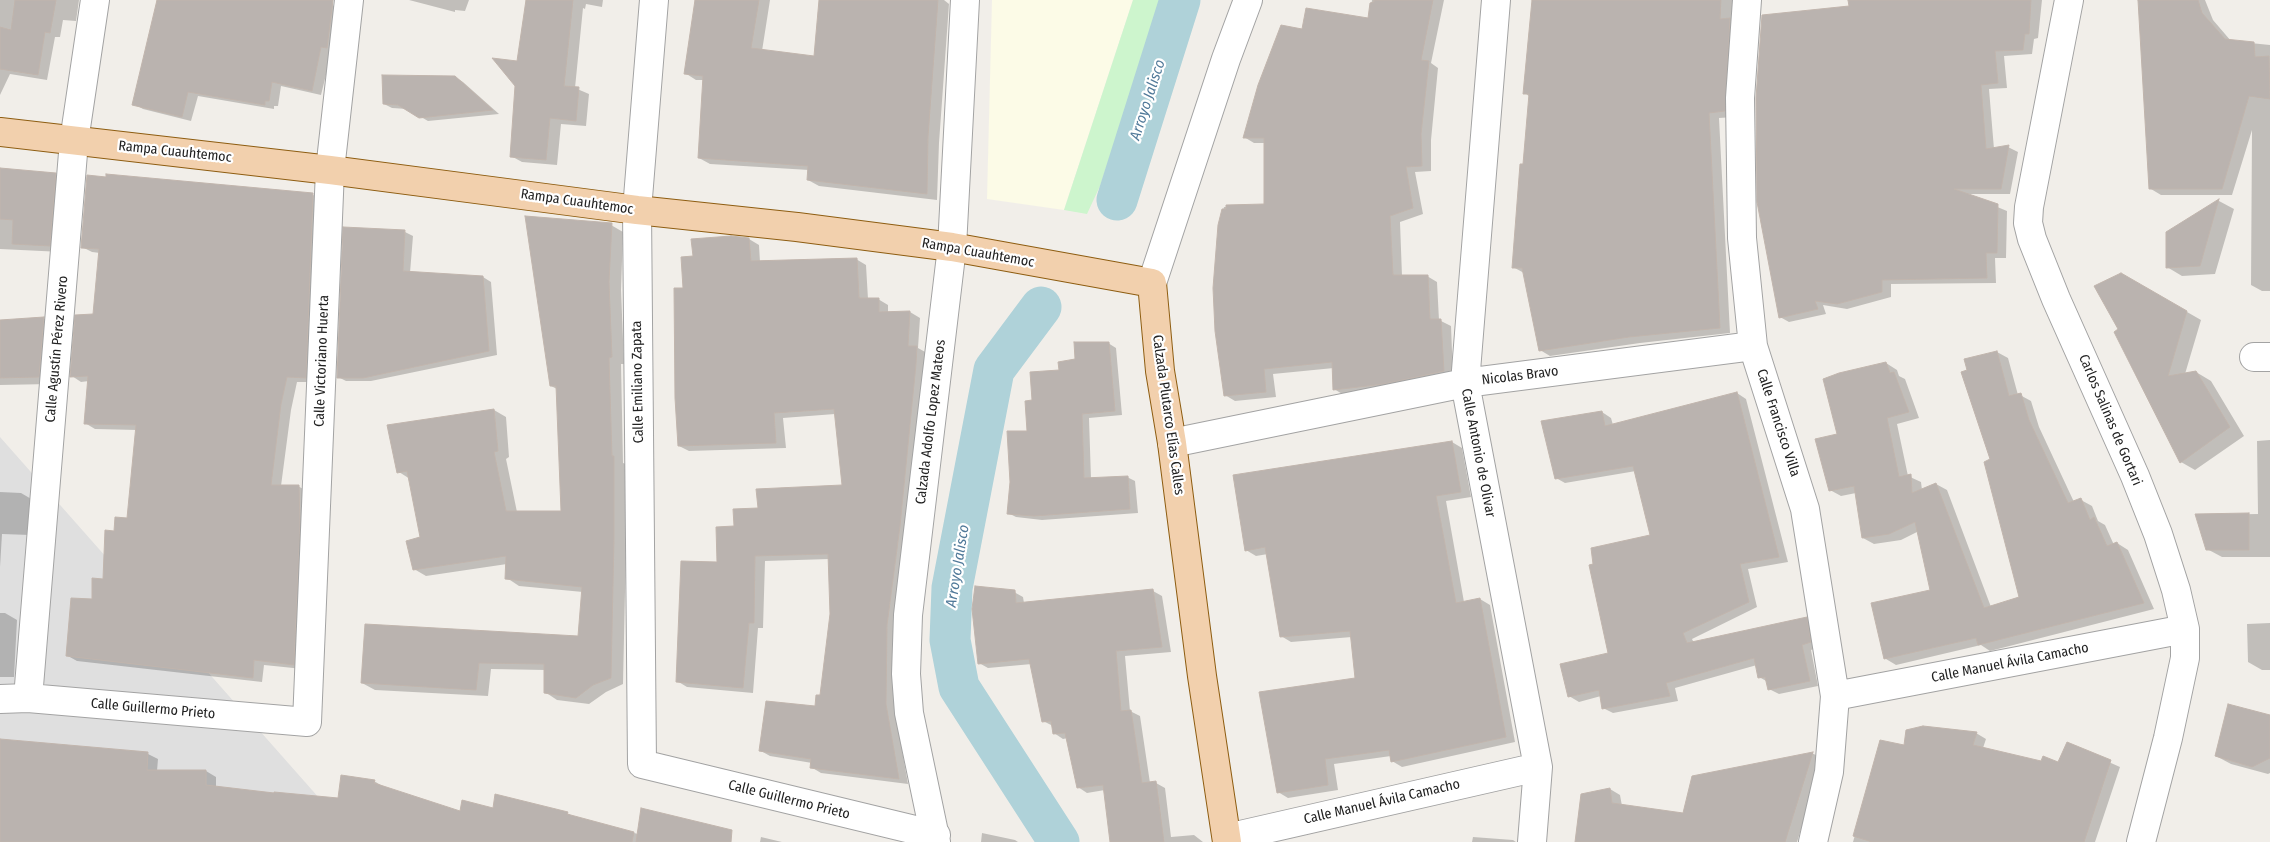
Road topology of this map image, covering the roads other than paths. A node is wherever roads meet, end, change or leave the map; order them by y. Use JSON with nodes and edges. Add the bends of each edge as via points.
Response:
{"nodes":[{"id":1,"x":95,"y":0,"type":"edge"},
{"id":2,"x":349,"y":0,"type":"edge"},
{"id":3,"x":654,"y":0,"type":"edge"},
{"id":4,"x":965,"y":0,"type":"edge"},
{"id":5,"x":1248,"y":0,"type":"edge"},
{"id":6,"x":1496,"y":0,"type":"edge"},
{"id":7,"x":1747,"y":0,"type":"edge"},
{"id":8,"x":2069,"y":0,"type":"edge"},
{"id":9,"x":0,"y":132,"type":"edge"},
{"id":10,"x":74,"y":141,"type":"junction"},
{"id":11,"x":330,"y":170,"type":"junction"},
{"id":12,"x":637,"y":210,"type":"junction"},
{"id":13,"x":952,"y":247,"type":"junction"},
{"id":14,"x":1152,"y":283,"type":"junction"},
{"id":15,"x":1754,"y":346,"type":"junction"},
{"id":16,"x":1464,"y":383,"type":"junction"},
{"id":17,"x":1172,"y":443,"type":"junction"},
{"id":18,"x":2185,"y":629,"type":"junction"},
{"id":19,"x":1835,"y":696,"type":"junction"},
{"id":20,"x":28,"y":698,"type":"junction"},
{"id":21,"x":0,"y":699,"type":"edge"},
{"id":22,"x":307,"y":722,"type":"joint"},
{"id":23,"x":642,"y":764,"type":"joint"},
{"id":24,"x":1538,"y":767,"type":"junction"},
{"id":25,"x":936,"y":839,"type":"edge"},
{"id":26,"x":1227,"y":840,"type":"edge"},
{"id":27,"x":1532,"y":842,"type":"edge"},
{"id":28,"x":1813,"y":842,"type":"edge"},
{"id":29,"x":2141,"y":842,"type":"edge"}],
"edges":[{"from":1,"to":10,"type":"street","name":"Calle Agustín Pérez Rivero"},
{"from":2,"to":11,"type":"street","name":"Calle Victoriano Huerta"},
{"from":3,"to":12,"type":"street","name":"Calle Emiliano Zapata"},
{"from":4,"to":13,"type":"street","name":"Calzada Adolfo Lopez Mateos"},
{"from":5,"to":14,"type":"street","name":"Calzada Plutarco Elías Calles"},
{"from":6,"to":16,"type":"street","name":"Calle Antonio de Olivar"},
{"from":7,"to":15,"type":"street","name":"Calle Francisco Villa","via":[[1740,98],[1742,238]]},
{"from":8,"to":18,"type":"street","name":"Carlos Salinas de Gortari","via":[[2028,223],[2056,299],[2158,534]]},
{"from":9,"to":10,"type":"main road","name":"Rampa Cuauhtemoc"},
{"from":10,"to":11,"type":"main road","name":"Rampa Cuauhtemoc"},
{"from":10,"to":20,"type":"street","name":"Calle Agustín Pérez Rivero"},
{"from":11,"to":12,"type":"main road","name":"Rampa Cuauhtemoc"},
{"from":11,"to":22,"type":"street","name":"Calle Victoriano Huerta"},
{"from":12,"to":13,"type":"main road","name":"Rampa Cuauhtemoc","via":[[797,226]]},
{"from":12,"to":23,"type":"street","name":"Calle Emiliano Zapata"},
{"from":13,"to":14,"type":"main road","name":"Rampa Cuauhtemoc"},
{"from":13,"to":25,"type":"street","name":"Calzada Adolfo Lopez Mateos","via":[[908,615],[906,674],[910,712]]},
{"from":14,"to":17,"type":"main road","name":"Calzada Plutarco Elías Calles","via":[[1160,371]]},
{"from":15,"to":16,"type":"street","name":"Nicolas Bravo"},
{"from":15,"to":19,"type":"street","name":"Calle Francisco Villa","via":[[1805,509]]},
{"from":16,"to":17,"type":"street","name":"Nicolas Bravo"},
{"from":16,"to":24,"type":"street","name":"Calle Antonio de Olivar"},
{"from":17,"to":26,"type":"main road","name":"Calzada Plutarco Elías Calles"},
{"from":18,"to":19,"type":"street","name":"Calle Manuel Ávila Camacho"},
{"from":18,"to":29,"type":"street","name":"Carlos Salinas de Gortari","via":[[2185,658]]},
{"from":19,"to":28,"type":"street","name":"Calle Francisco Villa","via":[[1829,772]]},
{"from":20,"to":21,"type":"street","name":"Calle Guillermo Prieto"},
{"from":20,"to":22,"type":"street","name":"Calle Guillermo Prieto"},
{"from":23,"to":25,"type":"street","name":"Calle Guillermo Prieto"},
{"from":24,"to":26,"type":"street","name":"Calle Manuel Ávila Camacho"},
{"from":24,"to":27,"type":"street","name":"Calle Antonio de Olivar"}]}
